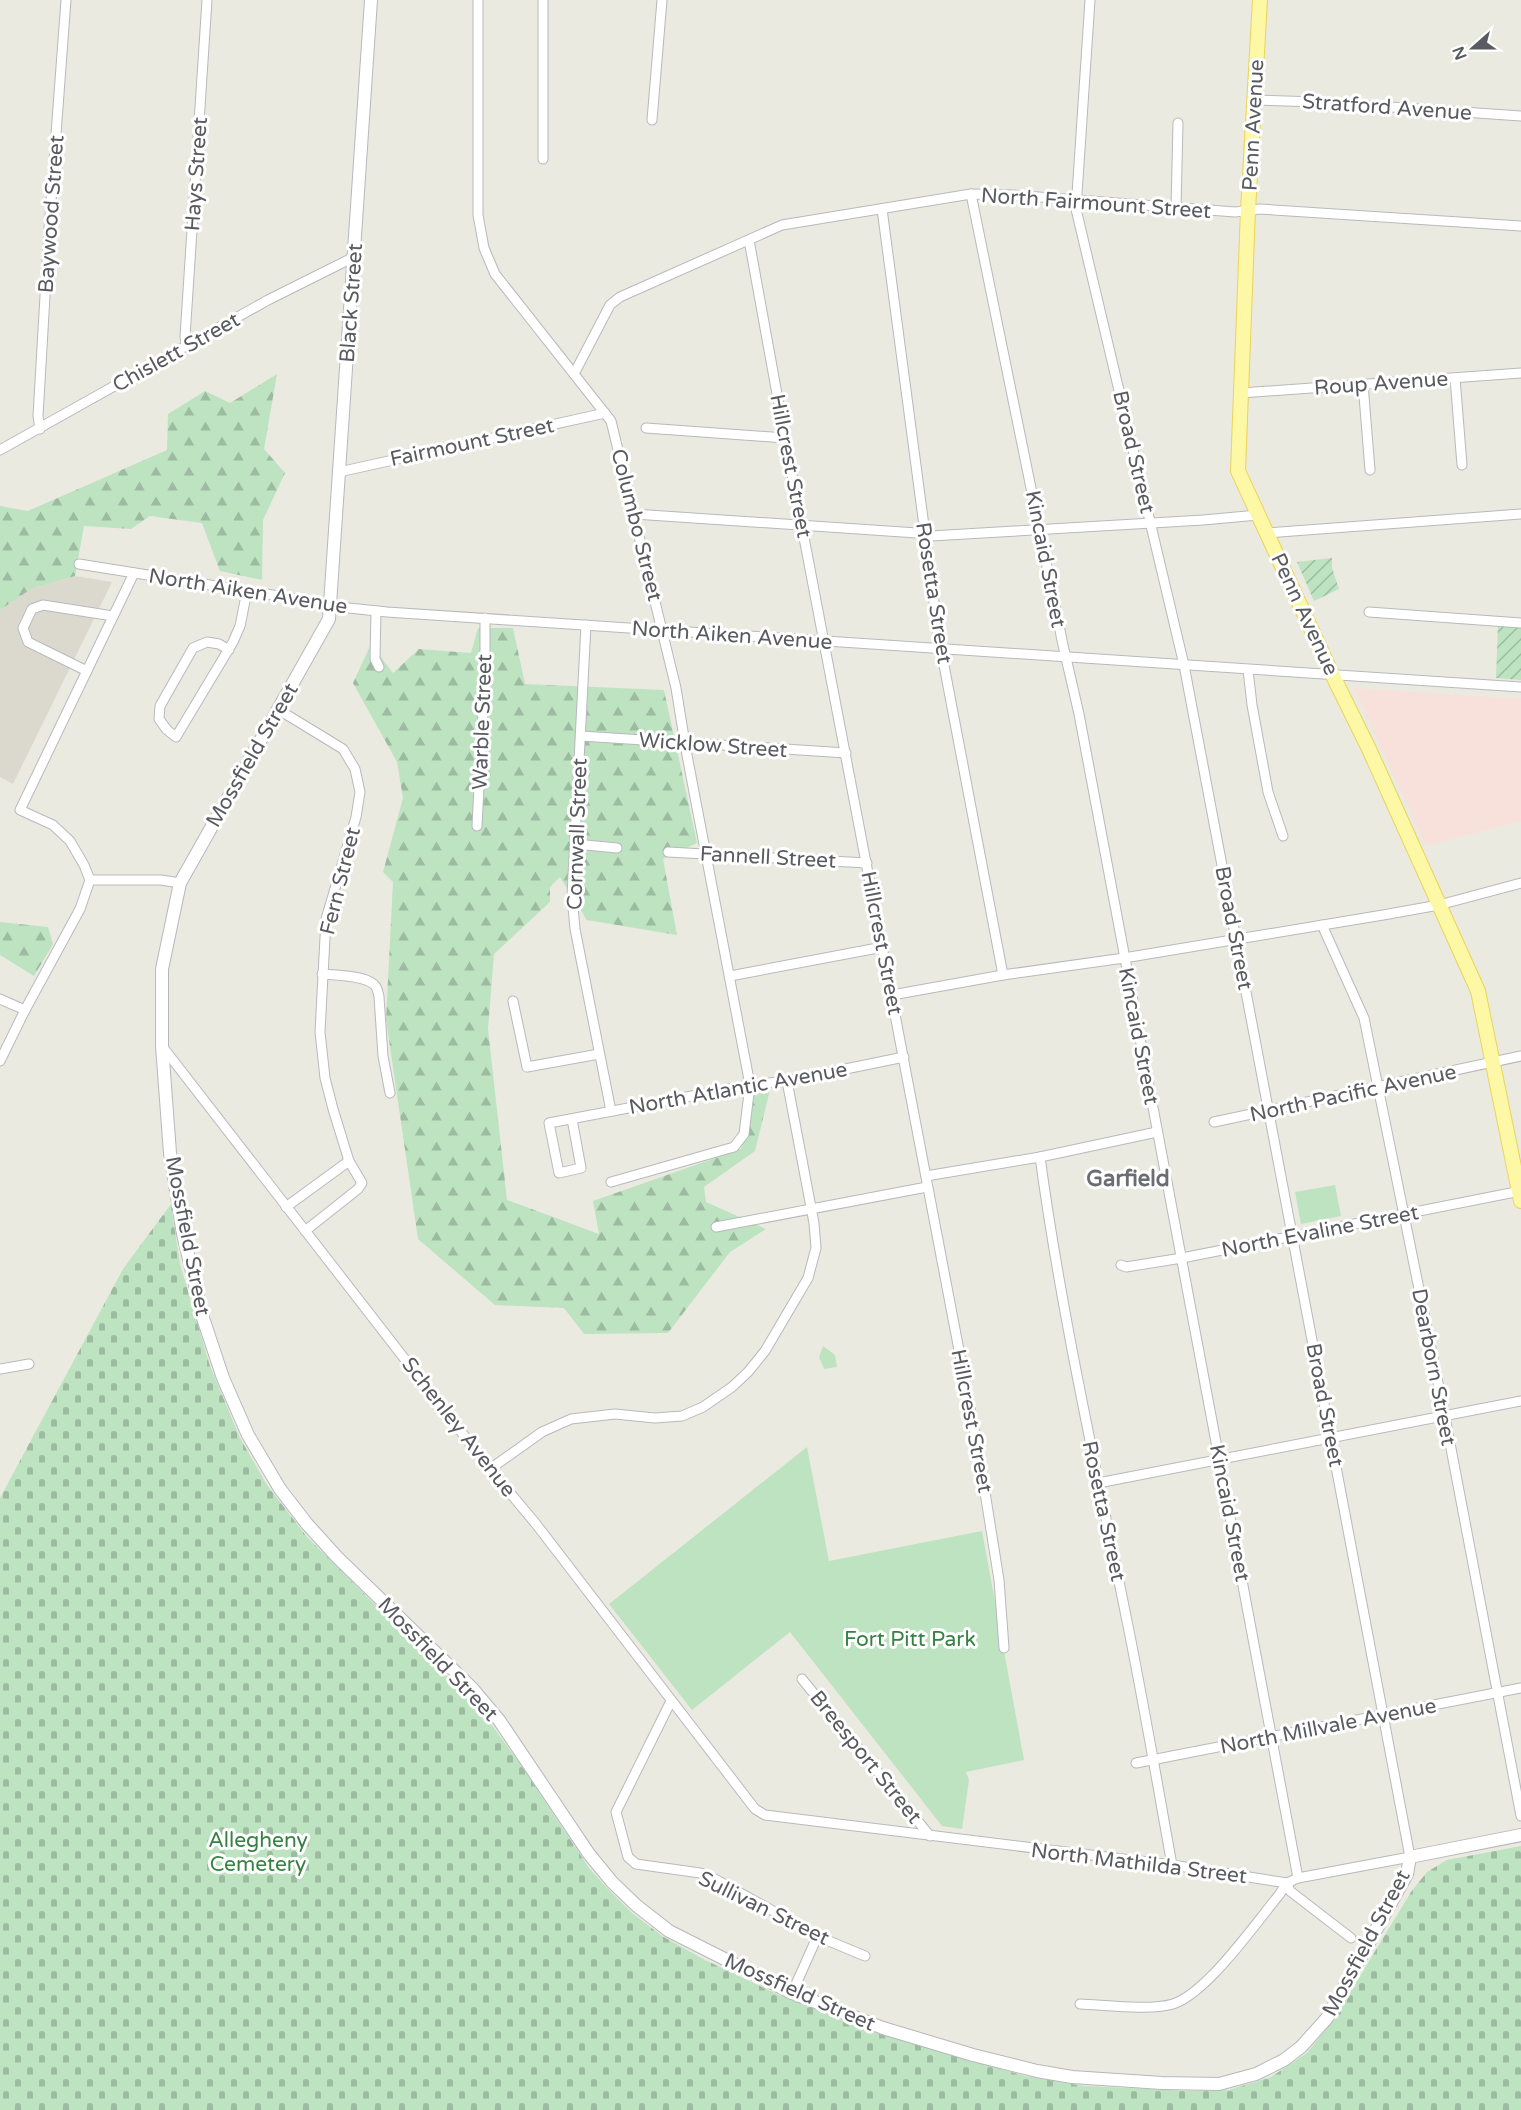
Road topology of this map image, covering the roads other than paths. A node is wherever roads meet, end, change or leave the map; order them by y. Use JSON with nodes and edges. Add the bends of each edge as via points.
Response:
{"nodes":[{"id":1,"x":66,"y":0,"type":"edge"},
{"id":2,"x":207,"y":0,"type":"edge"},
{"id":3,"x":371,"y":0,"type":"edge"},
{"id":4,"x":478,"y":0,"type":"edge"},
{"id":5,"x":543,"y":0,"type":"edge"},
{"id":6,"x":662,"y":0,"type":"edge"},
{"id":7,"x":1090,"y":0,"type":"edge"},
{"id":8,"x":1260,"y":0,"type":"edge"},
{"id":9,"x":1254,"y":100,"type":"junction"},
{"id":10,"x":1521,"y":116,"type":"edge"},
{"id":11,"x":652,"y":120,"type":"dead end"},
{"id":12,"x":1178,"y":123,"type":"dead end"},
{"id":13,"x":543,"y":159,"type":"dead end"},
{"id":14,"x":971,"y":195,"type":"junction"},
{"id":15,"x":1076,"y":200,"type":"junction"},
{"id":16,"x":1176,"y":208,"type":"junction"},
{"id":17,"x":882,"y":209,"type":"junction"},
{"id":18,"x":1248,"y":210,"type":"junction"},
{"id":19,"x":1521,"y":226,"type":"edge"},
{"id":20,"x":749,"y":240,"type":"junction"},
{"id":21,"x":354,"y":257,"type":"junction"},
{"id":22,"x":188,"y":347,"type":"junction"},
{"id":23,"x":1521,"y":373,"type":"edge"},
{"id":24,"x":574,"y":374,"type":"junction"},
{"id":25,"x":1455,"y":378,"type":"junction"},
{"id":26,"x":1363,"y":384,"type":"junction"},
{"id":27,"x":1240,"y":393,"type":"junction"},
{"id":28,"x":605,"y":413,"type":"junction"},
{"id":29,"x":645,"y":428,"type":"dead end"},
{"id":30,"x":40,"y":429,"type":"junction"},
{"id":31,"x":785,"y":438,"type":"junction"},
{"id":32,"x":0,"y":450,"type":"edge"},
{"id":33,"x":1462,"y":465,"type":"dead end"},
{"id":34,"x":339,"y":471,"type":"junction"},
{"id":35,"x":1370,"y":471,"type":"dead end"},
{"id":36,"x":634,"y":514,"type":"junction"},
{"id":37,"x":1521,"y":514,"type":"edge"},
{"id":38,"x":1258,"y":515,"type":"junction"},
{"id":39,"x":1151,"y":522,"type":"junction"},
{"id":40,"x":803,"y":526,"type":"junction"},
{"id":41,"x":1040,"y":529,"type":"junction"},
{"id":42,"x":1268,"y":533,"type":"junction"},
{"id":43,"x":924,"y":534,"type":"junction"},
{"id":44,"x":79,"y":564,"type":"dead end"},
{"id":45,"x":134,"y":573,"type":"junction"},
{"id":46,"x":247,"y":591,"type":"junction"},
{"id":47,"x":330,"y":606,"type":"junction"},
{"id":48,"x":376,"y":611,"type":"junction"},
{"id":49,"x":1369,"y":612,"type":"dead end"},
{"id":50,"x":113,"y":616,"type":"junction"},
{"id":51,"x":485,"y":618,"type":"junction"},
{"id":52,"x":1521,"y":623,"type":"edge"},
{"id":53,"x":586,"y":625,"type":"junction"},
{"id":54,"x":663,"y":630,"type":"junction"},
{"id":55,"x":825,"y":641,"type":"junction"},
{"id":56,"x":941,"y":648,"type":"junction"},
{"id":57,"x":229,"y":650,"type":"junction"},
{"id":58,"x":1067,"y":657,"type":"junction"},
{"id":59,"x":1184,"y":665,"type":"junction"},
{"id":60,"x":379,"y":667,"type":"dead end"},
{"id":61,"x":87,"y":670,"type":"junction"},
{"id":62,"x":1248,"y":670,"type":"junction"},
{"id":63,"x":1332,"y":674,"type":"junction"},
{"id":64,"x":1521,"y":687,"type":"edge"},
{"id":65,"x":279,"y":710,"type":"junction"},
{"id":66,"x":580,"y":736,"type":"junction"},
{"id":67,"x":685,"y":743,"type":"junction"},
{"id":68,"x":846,"y":753,"type":"junction"},
{"id":69,"x":477,"y":826,"type":"dead end"},
{"id":70,"x":1283,"y":836,"type":"dead end"},
{"id":71,"x":575,"y":844,"type":"junction"},
{"id":72,"x":617,"y":848,"type":"dead end"},
{"id":73,"x":668,"y":852,"type":"dead end"},
{"id":74,"x":706,"y":853,"type":"junction"},
{"id":75,"x":867,"y":863,"type":"junction"},
{"id":76,"x":90,"y":880,"type":"junction"},
{"id":77,"x":180,"y":883,"type":"junction"},
{"id":78,"x":1521,"y":884,"type":"edge"},
{"id":79,"x":1439,"y":905,"type":"junction"},
{"id":80,"x":1322,"y":925,"type":"junction"},
{"id":81,"x":1237,"y":939,"type":"junction"},
{"id":82,"x":883,"y":947,"type":"junction"},
{"id":83,"x":1124,"y":958,"type":"junction"},
{"id":84,"x":322,"y":974,"type":"junction"},
{"id":85,"x":1003,"y":975,"type":"junction"},
{"id":86,"x":730,"y":976,"type":"junction"},
{"id":87,"x":892,"y":995,"type":"junction"},
{"id":88,"x":0,"y":999,"type":"edge"},
{"id":89,"x":513,"y":1001,"type":"dead end"},
{"id":90,"x":25,"y":1010,"type":"junction"},
{"id":91,"x":162,"y":1046,"type":"junction"},
{"id":92,"x":599,"y":1054,"type":"junction"},
{"id":93,"x":1521,"y":1056,"type":"edge"},
{"id":94,"x":904,"y":1057,"type":"junction"},
{"id":95,"x":0,"y":1061,"type":"edge"},
{"id":96,"x":1492,"y":1064,"type":"junction"},
{"id":97,"x":787,"y":1081,"type":"junction"},
{"id":98,"x":750,"y":1085,"type":"junction"},
{"id":99,"x":1377,"y":1088,"type":"junction"},
{"id":100,"x":390,"y":1093,"type":"dead end"},
{"id":101,"x":1269,"y":1110,"type":"junction"},
{"id":102,"x":610,"y":1111,"type":"junction"},
{"id":103,"x":572,"y":1119,"type":"junction"},
{"id":104,"x":1214,"y":1122,"type":"dead end"},
{"id":105,"x":1157,"y":1132,"type":"junction"},
{"id":106,"x":1040,"y":1157,"type":"junction"},
{"id":107,"x":349,"y":1161,"type":"junction"},
{"id":108,"x":926,"y":1176,"type":"junction"},
{"id":109,"x":611,"y":1182,"type":"dead end"},
{"id":110,"x":927,"y":1187,"type":"junction"},
{"id":111,"x":1520,"y":1195,"type":"edge"},
{"id":112,"x":286,"y":1207,"type":"junction"},
{"id":113,"x":811,"y":1208,"type":"junction"},
{"id":114,"x":1404,"y":1215,"type":"junction"},
{"id":115,"x":716,"y":1227,"type":"dead end"},
{"id":116,"x":305,"y":1231,"type":"junction"},
{"id":117,"x":1293,"y":1237,"type":"junction"},
{"id":118,"x":1182,"y":1258,"type":"junction"},
{"id":119,"x":1121,"y":1265,"type":"dead end"},
{"id":120,"x":29,"y":1364,"type":"dead end"},
{"id":121,"x":0,"y":1369,"type":"edge"},
{"id":122,"x":1521,"y":1401,"type":"edge"},
{"id":123,"x":1445,"y":1417,"type":"junction"},
{"id":124,"x":1331,"y":1438,"type":"junction"},
{"id":125,"x":1220,"y":1459,"type":"junction"},
{"id":126,"x":490,"y":1469,"type":"junction"},
{"id":127,"x":1098,"y":1483,"type":"junction"},
{"id":128,"x":1004,"y":1648,"type":"dead end"},
{"id":129,"x":802,"y":1679,"type":"dead end"},
{"id":130,"x":1521,"y":1688,"type":"edge"},
{"id":131,"x":1497,"y":1693,"type":"junction"},
{"id":132,"x":671,"y":1701,"type":"junction"},
{"id":133,"x":1384,"y":1715,"type":"junction"},
{"id":134,"x":1272,"y":1737,"type":"junction"},
{"id":135,"x":1153,"y":1761,"type":"junction"},
{"id":136,"x":1136,"y":1763,"type":"dead end"},
{"id":137,"x":755,"y":1809,"type":"joint"},
{"id":138,"x":1521,"y":1816,"type":"edge"},
{"id":139,"x":1521,"y":1835,"type":"edge"},
{"id":140,"x":930,"y":1836,"type":"junction"},
{"id":141,"x":1410,"y":1857,"type":"junction"},
{"id":142,"x":1172,"y":1865,"type":"junction"},
{"id":143,"x":1298,"y":1878,"type":"junction"},
{"id":144,"x":1287,"y":1882,"type":"junction"},
{"id":145,"x":818,"y":1935,"type":"junction"},
{"id":146,"x":1351,"y":1938,"type":"dead end"},
{"id":147,"x":865,"y":1956,"type":"dead end"},
{"id":148,"x":792,"y":1993,"type":"junction"},
{"id":149,"x":1080,"y":2004,"type":"dead end"}],
"edges":[{"from":1,"to":30,"type":"street","name":"Baywood Street","via":[[49,228]]},
{"from":2,"to":22,"type":"street","name":"Hays Street","via":[[185,337]]},
{"from":3,"to":21,"type":"street","name":"Black Street"},
{"from":4,"to":24,"type":"street","name":"Columbo Street","via":[[478,215],[484,248],[495,274]]},
{"from":5,"to":13,"type":"street"},
{"from":6,"to":11,"type":"street"},
{"from":7,"to":15,"type":"street","name":"Broad Street"},
{"from":8,"to":9,"type":"main road","name":"Penn Avenue"},
{"from":9,"to":10,"type":"street","name":"Stratford Avenue"},
{"from":9,"to":18,"type":"main road","name":"Penn Avenue"},
{"from":12,"to":16,"type":"street"},
{"from":14,"to":15,"type":"street","name":"North Fairmount Street"},
{"from":14,"to":17,"type":"street","name":"North Fairmount Street"},
{"from":14,"to":41,"type":"street","name":"Kincaid Street"},
{"from":15,"to":16,"type":"street","name":"North Fairmount Street"},
{"from":15,"to":39,"type":"street","name":"Broad Street"},
{"from":16,"to":18,"type":"street","name":"North Fairmount Street"},
{"from":17,"to":20,"type":"street","name":"North Fairmount Street","via":[[782,225]]},
{"from":17,"to":43,"type":"street","name":"Rosetta Street"},
{"from":18,"to":19,"type":"street","name":"North Fairmount Street"},
{"from":18,"to":27,"type":"main road","name":"Penn Avenue"},
{"from":20,"to":24,"type":"street","name":"North Fairmount Street","via":[[620,297],[610,305]]},
{"from":20,"to":31,"type":"street","name":"Hillcrest Street"},
{"from":21,"to":22,"type":"street","name":"Chislett Street","via":[[268,300]]},
{"from":21,"to":34,"type":"street","name":"Black Street"},
{"from":22,"to":30,"type":"street","name":"Chislett Street"},
{"from":23,"to":25,"type":"street","name":"Roup Avenue"},
{"from":24,"to":28,"type":"street","name":"Columbo Street"},
{"from":25,"to":26,"type":"street","name":"Roup Avenue"},
{"from":25,"to":33,"type":"street"},
{"from":26,"to":27,"type":"street","name":"Roup Avenue"},
{"from":26,"to":35,"type":"street"},
{"from":27,"to":38,"type":"main road","name":"Penn Avenue","via":[[1238,471]]},
{"from":28,"to":34,"type":"street","name":"Fairmount Street"},
{"from":28,"to":36,"type":"street","name":"Columbo Street","via":[[611,421]]},
{"from":29,"to":31,"type":"street"},
{"from":30,"to":32,"type":"street","name":"Chislett Street"},
{"from":31,"to":40,"type":"street","name":"Hillcrest Street"},
{"from":34,"to":47,"type":"street","name":"Black Street"},
{"from":36,"to":40,"type":"street"},
{"from":36,"to":54,"type":"street","name":"Columbo Street"},
{"from":37,"to":42,"type":"street"},
{"from":38,"to":39,"type":"street"},
{"from":38,"to":42,"type":"main road","name":"Penn Avenue"},
{"from":39,"to":41,"type":"street"},
{"from":39,"to":59,"type":"street","name":"Broad Street"},
{"from":40,"to":43,"type":"street"},
{"from":40,"to":55,"type":"street","name":"Hillcrest Street"},
{"from":41,"to":43,"type":"street"},
{"from":41,"to":58,"type":"street","name":"Kincaid Street"},
{"from":42,"to":63,"type":"main road","name":"Penn Avenue"},
{"from":43,"to":56,"type":"street","name":"Rosetta Street"},
{"from":44,"to":45,"type":"street","name":"North Aiken Avenue"},
{"from":45,"to":46,"type":"street","name":"North Aiken Avenue"},
{"from":45,"to":50,"type":"street","name":"North Aiken Avenue"},
{"from":46,"to":47,"type":"street","name":"North Aiken Avenue"},
{"from":46,"to":57,"type":"street","via":[[240,626]]},
{"from":47,"to":48,"type":"street","name":"North Aiken Avenue"},
{"from":47,"to":65,"type":"street","name":"Mossfield Street","via":[[328,619]]},
{"from":48,"to":51,"type":"street","name":"North Aiken Avenue"},
{"from":48,"to":60,"type":"street","via":[[375,659]]},
{"from":49,"to":52,"type":"street"},
{"from":50,"to":61,"type":"street","name":"North Aiken Avenue"},
{"from":50,"to":61,"type":"street","via":[[43,605],[32,609],[23,628],[28,642]]},
{"from":51,"to":53,"type":"street","name":"North Aiken Avenue"},
{"from":51,"to":69,"type":"street","name":"Warble Street"},
{"from":53,"to":54,"type":"street","name":"North Aiken Avenue"},
{"from":53,"to":66,"type":"street","name":"Cornwall Street"},
{"from":54,"to":55,"type":"street","name":"North Aiken Avenue"},
{"from":54,"to":67,"type":"street","name":"Columbo Street"},
{"from":55,"to":56,"type":"street","name":"North Aiken Avenue"},
{"from":55,"to":68,"type":"street","name":"Hillcrest Street"},
{"from":56,"to":58,"type":"street","name":"North Aiken Avenue"},
{"from":56,"to":85,"type":"street","name":"Rosetta Street"},
{"from":57,"to":57,"type":"street","via":[[207,642],[193,648],[160,706],[159,719],[176,737]]},
{"from":58,"to":59,"type":"street","name":"North Aiken Avenue"},
{"from":58,"to":83,"type":"street","name":"Kincaid Street"},
{"from":59,"to":62,"type":"street","name":"North Aiken Avenue"},
{"from":59,"to":81,"type":"street","name":"Broad Street"},
{"from":61,"to":76,"type":"street","name":"North Aiken Avenue","via":[[20,810],[53,825],[70,841]]},
{"from":62,"to":63,"type":"street","name":"North Aiken Avenue"},
{"from":62,"to":70,"type":"street","via":[[1268,792]]},
{"from":63,"to":64,"type":"street","name":"North Aiken Avenue"},
{"from":63,"to":79,"type":"main road","name":"Penn Avenue"},
{"from":65,"to":77,"type":"street","name":"Mossfield Street"},
{"from":65,"to":84,"type":"street","name":"Fern Street","via":[[344,749],[355,769],[360,792],[326,919]]},
{"from":66,"to":67,"type":"street","name":"Wicklow Street"},
{"from":66,"to":71,"type":"street","name":"Cornwall Street"},
{"from":67,"to":68,"type":"street","name":"Wicklow Street"},
{"from":67,"to":74,"type":"street","name":"Columbo Street"},
{"from":68,"to":75,"type":"street","name":"Hillcrest Street"},
{"from":71,"to":72,"type":"street"},
{"from":71,"to":92,"type":"street","name":"Cornwall Street","via":[[575,928]]},
{"from":73,"to":74,"type":"street","name":"Fannell Street"},
{"from":74,"to":75,"type":"street","name":"Fannell Street"},
{"from":74,"to":86,"type":"street","name":"Columbo Street"},
{"from":75,"to":82,"type":"street","name":"Hillcrest Street"},
{"from":76,"to":77,"type":"street"},
{"from":76,"to":90,"type":"street","via":[[80,909]]},
{"from":77,"to":91,"type":"street","name":"Mossfield Street","via":[[162,969]]},
{"from":78,"to":79,"type":"street"},
{"from":79,"to":80,"type":"street"},
{"from":79,"to":96,"type":"main road","name":"Penn Avenue","via":[[1478,991]]},
{"from":80,"to":81,"type":"street"},
{"from":80,"to":99,"type":"street","name":"Dearborn Street","via":[[1364,1018]]},
{"from":81,"to":83,"type":"street"},
{"from":81,"to":101,"type":"street","name":"Broad Street"},
{"from":82,"to":86,"type":"street"},
{"from":82,"to":87,"type":"street","name":"Hillcrest Street"},
{"from":83,"to":85,"type":"street"},
{"from":83,"to":105,"type":"street","name":"Kincaid Street"},
{"from":84,"to":100,"type":"street","via":[[370,981],[376,987]]},
{"from":84,"to":107,"type":"street","name":"Fern Street","via":[[320,1032],[326,1078]]},
{"from":85,"to":87,"type":"street"},
{"from":86,"to":98,"type":"street","name":"Columbo Street"},
{"from":87,"to":94,"type":"street","name":"Hillcrest Street"},
{"from":88,"to":90,"type":"street"},
{"from":89,"to":92,"type":"street","via":[[528,1067]]},
{"from":90,"to":95,"type":"street"},
{"from":91,"to":112,"type":"street","name":"Schenley Avenue"},
{"from":91,"to":148,"type":"street","name":"Mossfield Street","via":[[171,1153],[192,1279],[238,1416],[280,1489],[337,1557],[472,1688],[612,1882],[669,1931]]},
{"from":92,"to":102,"type":"street","name":"Cornwall Street"},
{"from":93,"to":96,"type":"street","name":"North Pacific Avenue"},
{"from":94,"to":97,"type":"street","name":"North Atlantic Avenue"},
{"from":94,"to":108,"type":"street","name":"Hillcrest Street"},
{"from":96,"to":99,"type":"street","name":"North Pacific Avenue"},
{"from":96,"to":111,"type":"main road","name":"Penn Avenue"},
{"from":97,"to":98,"type":"street","name":"North Atlantic Avenue"},
{"from":97,"to":113,"type":"street"},
{"from":98,"to":102,"type":"street","name":"North Atlantic Avenue"},
{"from":98,"to":109,"type":"street","name":"Columbo Street","via":[[744,1134],[734,1147]]},
{"from":99,"to":101,"type":"street","name":"North Pacific Avenue"},
{"from":99,"to":114,"type":"street","name":"Dearborn Street"},
{"from":101,"to":104,"type":"street","name":"North Pacific Avenue"},
{"from":101,"to":117,"type":"street","name":"Broad Street"},
{"from":102,"to":103,"type":"street","name":"North Atlantic Avenue"},
{"from":103,"to":103,"type":"street","name":"North Atlantic Avenue","via":[[549,1123],[559,1173],[581,1168]]},
{"from":105,"to":106,"type":"street"},
{"from":105,"to":118,"type":"street","name":"Kincaid Street"},
{"from":106,"to":108,"type":"street"},
{"from":106,"to":127,"type":"street","name":"Rosetta Street"},
{"from":107,"to":112,"type":"street"},
{"from":107,"to":116,"type":"street","name":"Fern Street","via":[[362,1184]]},
{"from":108,"to":110,"type":"street","name":"Hillcrest Street"},
{"from":110,"to":113,"type":"street"},
{"from":110,"to":128,"type":"street","name":"Hillcrest Street","via":[[989,1512]]},
{"from":111,"to":114,"type":"street","name":"North Evaline Street"},
{"from":112,"to":116,"type":"street","name":"Schenley Avenue"},
{"from":113,"to":115,"type":"street"},
{"from":113,"to":126,"type":"street","via":[[816,1248],[808,1278],[765,1351],[732,1387],[682,1416],[615,1414],[571,1419],[542,1432]]},
{"from":114,"to":117,"type":"street","name":"North Evaline Street"},
{"from":114,"to":123,"type":"street","name":"Dearborn Street"},
{"from":116,"to":126,"type":"street","name":"Schenley Avenue"},
{"from":117,"to":118,"type":"street","name":"North Evaline Street"},
{"from":117,"to":124,"type":"street","name":"Broad Street"},
{"from":118,"to":119,"type":"street","name":"North Evaline Street"},
{"from":118,"to":125,"type":"street","name":"Kincaid Street"},
{"from":120,"to":121,"type":"street"},
{"from":122,"to":123,"type":"street"},
{"from":123,"to":124,"type":"street"},
{"from":123,"to":131,"type":"street","name":"Dearborn Street"},
{"from":124,"to":125,"type":"street"},
{"from":124,"to":133,"type":"street","name":"Broad Street"},
{"from":125,"to":127,"type":"street"},
{"from":125,"to":134,"type":"street","name":"Kincaid Street"},
{"from":126,"to":132,"type":"street","name":"Schenley Avenue"},
{"from":127,"to":135,"type":"street","name":"Rosetta Street"},
{"from":129,"to":140,"type":"street","name":"Breesport Street"},
{"from":130,"to":131,"type":"street","name":"North Millvale Avenue"},
{"from":131,"to":133,"type":"street","name":"North Millvale Avenue"},
{"from":131,"to":138,"type":"street","name":"Dearborn Street"},
{"from":132,"to":137,"type":"street","name":"Schenley Avenue"},
{"from":132,"to":145,"type":"street","name":"Sullivan Street","via":[[616,1812],[628,1857],[636,1864],[700,1873]]},
{"from":133,"to":134,"type":"street","name":"North Millvale Avenue"},
{"from":133,"to":141,"type":"street","name":"Broad Street"},
{"from":134,"to":135,"type":"street","name":"North Millvale Avenue"},
{"from":134,"to":143,"type":"street","name":"Kincaid Street"},
{"from":135,"to":136,"type":"street","name":"North Millvale Avenue"},
{"from":135,"to":142,"type":"street","name":"Rosetta Street"},
{"from":137,"to":140,"type":"street","name":"North Mathilda Street","via":[[765,1815]]},
{"from":139,"to":141,"type":"street","name":"North Mathilda Street"},
{"from":140,"to":142,"type":"street","name":"North Mathilda Street"},
{"from":141,"to":143,"type":"street","name":"North Mathilda Street"},
{"from":141,"to":148,"type":"street","name":"Mossfield Street","via":[[1407,1874],[1327,2018],[1284,2060],[1250,2076],[1219,2084],[1072,2077],[1036,2071],[883,2028]]},
{"from":142,"to":144,"type":"street","name":"North Mathilda Street"},
{"from":143,"to":144,"type":"street","name":"North Mathilda Street"},
{"from":144,"to":146,"type":"street","via":[[1290,1892]]},
{"from":144,"to":149,"type":"street","via":[[1190,1996],[1153,2007]]},
{"from":145,"to":147,"type":"street","name":"Sullivan Street"},
{"from":145,"to":148,"type":"street"}]}
